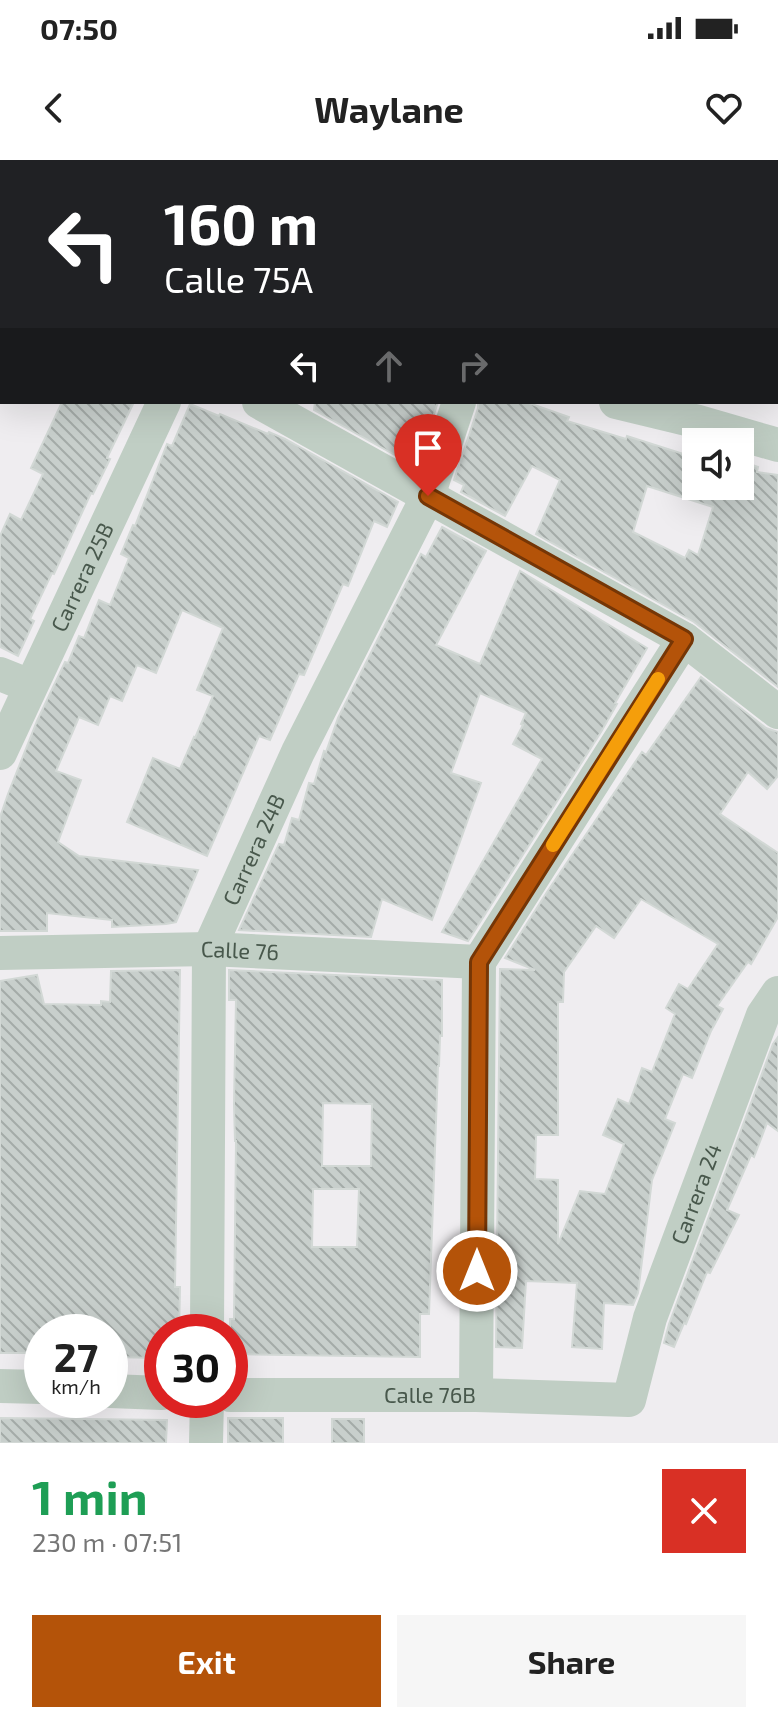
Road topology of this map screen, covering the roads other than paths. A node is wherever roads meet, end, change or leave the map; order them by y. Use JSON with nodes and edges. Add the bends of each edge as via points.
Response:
{"nodes":[{"id":1,"x":163,"y":404,"type":"edge"},
{"id":2,"x":263,"y":404,"type":"edge"},
{"id":3,"x":458,"y":404,"type":"edge"},
{"id":4,"x":633,"y":404,"type":"edge"},
{"id":5,"x":702,"y":412,"type":"edge"},
{"id":6,"x":778,"y":445,"type":"edge"},
{"id":7,"x":428,"y":496,"type":"junction"},
{"id":8,"x":684,"y":639,"type":"junction"},
{"id":9,"x":15,"y":680,"type":"edge"},
{"id":10,"x":778,"y":712,"type":"edge"},
{"id":11,"x":0,"y":753,"type":"edge"},
{"id":12,"x":209,"y":949,"type":"junction"},
{"id":13,"x":0,"y":953,"type":"edge"},
{"id":14,"x":479,"y":962,"type":"junction"},
{"id":15,"x":778,"y":993,"type":"edge"},
{"id":16,"x":207,"y":1314,"type":"edge"},
{"id":17,"x":0,"y":1386,"type":"edge"},
{"id":18,"x":24,"y":1387,"type":"edge"},
{"id":19,"x":248,"y":1395,"type":"edge"},
{"id":20,"x":476,"y":1395,"type":"junction"},
{"id":21,"x":629,"y":1400,"type":"joint"},
{"id":22,"x":207,"y":1418,"type":"edge"},
{"id":23,"x":206,"y":1443,"type":"edge"}],
"edges":[{"from":1,"to":9,"type":"street","name":"Carrera 25B"},
{"from":2,"to":7,"type":"street"},
{"from":3,"to":7,"type":"street","name":"Carrera 24B"},
{"from":4,"to":5,"type":"street"},
{"from":5,"to":6,"type":"street"},
{"from":7,"to":8,"type":"street"},
{"from":7,"to":12,"type":"street","name":"Carrera 24B","via":[[298,752]]},
{"from":8,"to":10,"type":"street"},
{"from":8,"to":14,"type":"street"},
{"from":9,"to":11,"type":"street","name":"Carrera 25B"},
{"from":12,"to":13,"type":"street","name":"Calle 76"},
{"from":12,"to":14,"type":"street","name":"Calle 76"},
{"from":12,"to":16,"type":"street","name":"Carrera 24B"},
{"from":14,"to":20,"type":"street"},
{"from":15,"to":21,"type":"street","name":"Carrera 24","via":[[763,1015],[650,1318]]},
{"from":17,"to":18,"type":"street"},
{"from":19,"to":20,"type":"street","name":"Calle 76B"},
{"from":20,"to":21,"type":"street","name":"Calle 76B"},
{"from":22,"to":23,"type":"street"}]}
